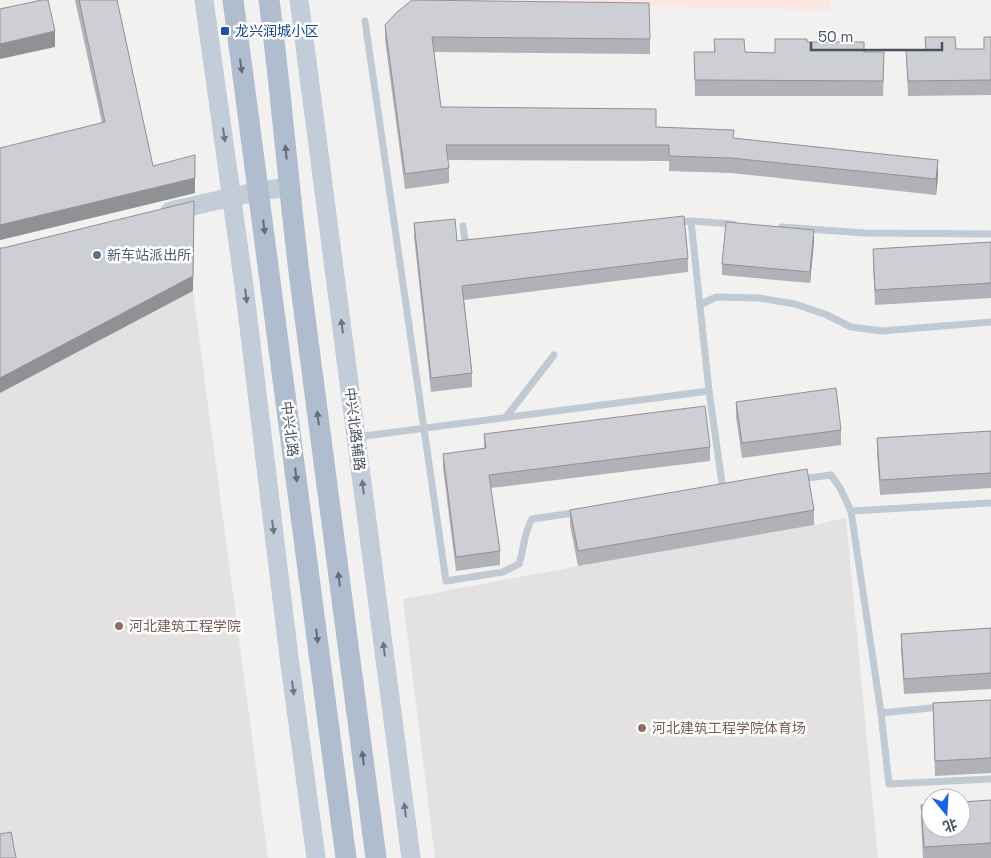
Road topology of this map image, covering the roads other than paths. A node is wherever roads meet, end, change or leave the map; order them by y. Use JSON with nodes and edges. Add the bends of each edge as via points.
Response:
{"nodes":[{"id":1,"x":204,"y":0,"type":"edge"},
{"id":2,"x":233,"y":0,"type":"edge"},
{"id":3,"x":269,"y":0,"type":"edge"},
{"id":4,"x":299,"y":0,"type":"edge"},
{"id":5,"x":365,"y":21,"type":"dead end"},
{"id":6,"x":289,"y":186,"type":"junction"},
{"id":7,"x":259,"y":191,"type":"junction"},
{"id":8,"x":232,"y":196,"type":"junction"},
{"id":9,"x":157,"y":214,"type":"edge"},
{"id":10,"x":691,"y":221,"type":"junction"},
{"id":11,"x":665,"y":222,"type":"edge"},
{"id":12,"x":737,"y":224,"type":"edge"},
{"id":13,"x":463,"y":226,"type":"dead end"},
{"id":14,"x":776,"y":226,"type":"edge"},
{"id":15,"x":991,"y":234,"type":"edge"},
{"id":16,"x":475,"y":241,"type":"edge"},
{"id":17,"x":700,"y":305,"type":"junction"},
{"id":18,"x":991,"y":322,"type":"edge"},
{"id":19,"x":554,"y":355,"type":"dead end"},
{"id":20,"x":709,"y":391,"type":"junction"},
{"id":21,"x":506,"y":418,"type":"junction"},
{"id":22,"x":423,"y":428,"type":"junction"},
{"id":23,"x":356,"y":437,"type":"junction"},
{"id":24,"x":793,"y":480,"type":"edge"},
{"id":25,"x":732,"y":489,"type":"edge"},
{"id":26,"x":723,"y":490,"type":"junction"},
{"id":27,"x":713,"y":492,"type":"edge"},
{"id":28,"x":991,"y":503,"type":"edge"},
{"id":29,"x":589,"y":510,"type":"edge"},
{"id":30,"x":852,"y":511,"type":"junction"},
{"id":31,"x":945,"y":707,"type":"edge"},
{"id":32,"x":881,"y":713,"type":"junction"},
{"id":33,"x":991,"y":779,"type":"edge"},
{"id":34,"x":316,"y":858,"type":"edge"},
{"id":35,"x":346,"y":858,"type":"edge"},
{"id":36,"x":376,"y":858,"type":"edge"},
{"id":37,"x":411,"y":858,"type":"edge"}],
"edges":[{"from":1,"to":8,"type":"street","one_way":true},
{"from":2,"to":7,"type":"main road","name":"中兴北路","one_way":true},
{"from":6,"to":3,"type":"main road","one_way":true},
{"from":23,"to":4,"type":"street","name":"中兴北路辅路","one_way":true},
{"from":5,"to":22,"type":"lane"},
{"from":6,"to":7,"type":"street"},
{"from":36,"to":6,"type":"main road","one_way":true},
{"from":7,"to":8,"type":"street"},
{"from":7,"to":35,"type":"main road","name":"中兴北路","one_way":true},
{"from":8,"to":9,"type":"street"},
{"from":8,"to":34,"type":"street","one_way":true},
{"from":10,"to":11,"type":"lane"},
{"from":10,"to":12,"type":"lane"},
{"from":10,"to":17,"type":"lane"},
{"from":13,"to":16,"type":"lane","via":[[465,242]]},
{"from":14,"to":15,"type":"lane","via":[[864,233]]},
{"from":17,"to":18,"type":"lane","via":[[716,297],[759,298],[795,304],[851,327],[882,331]]},
{"from":17,"to":20,"type":"lane"},
{"from":19,"to":21,"type":"lane"},
{"from":20,"to":21,"type":"lane"},
{"from":20,"to":26,"type":"lane"},
{"from":21,"to":22,"type":"lane"},
{"from":22,"to":23,"type":"lane"},
{"from":22,"to":29,"type":"lane","via":[[446,581],[503,572],[519,564],[527,526],[532,519]]},
{"from":37,"to":23,"type":"street","name":"中兴北路辅路","one_way":true},
{"from":24,"to":30,"type":"lane","via":[[830,475]]},
{"from":25,"to":26,"type":"lane"},
{"from":26,"to":27,"type":"lane"},
{"from":28,"to":30,"type":"lane"},
{"from":30,"to":32,"type":"lane"},
{"from":31,"to":32,"type":"lane"},
{"from":32,"to":33,"type":"lane","via":[[889,784]]}]}
